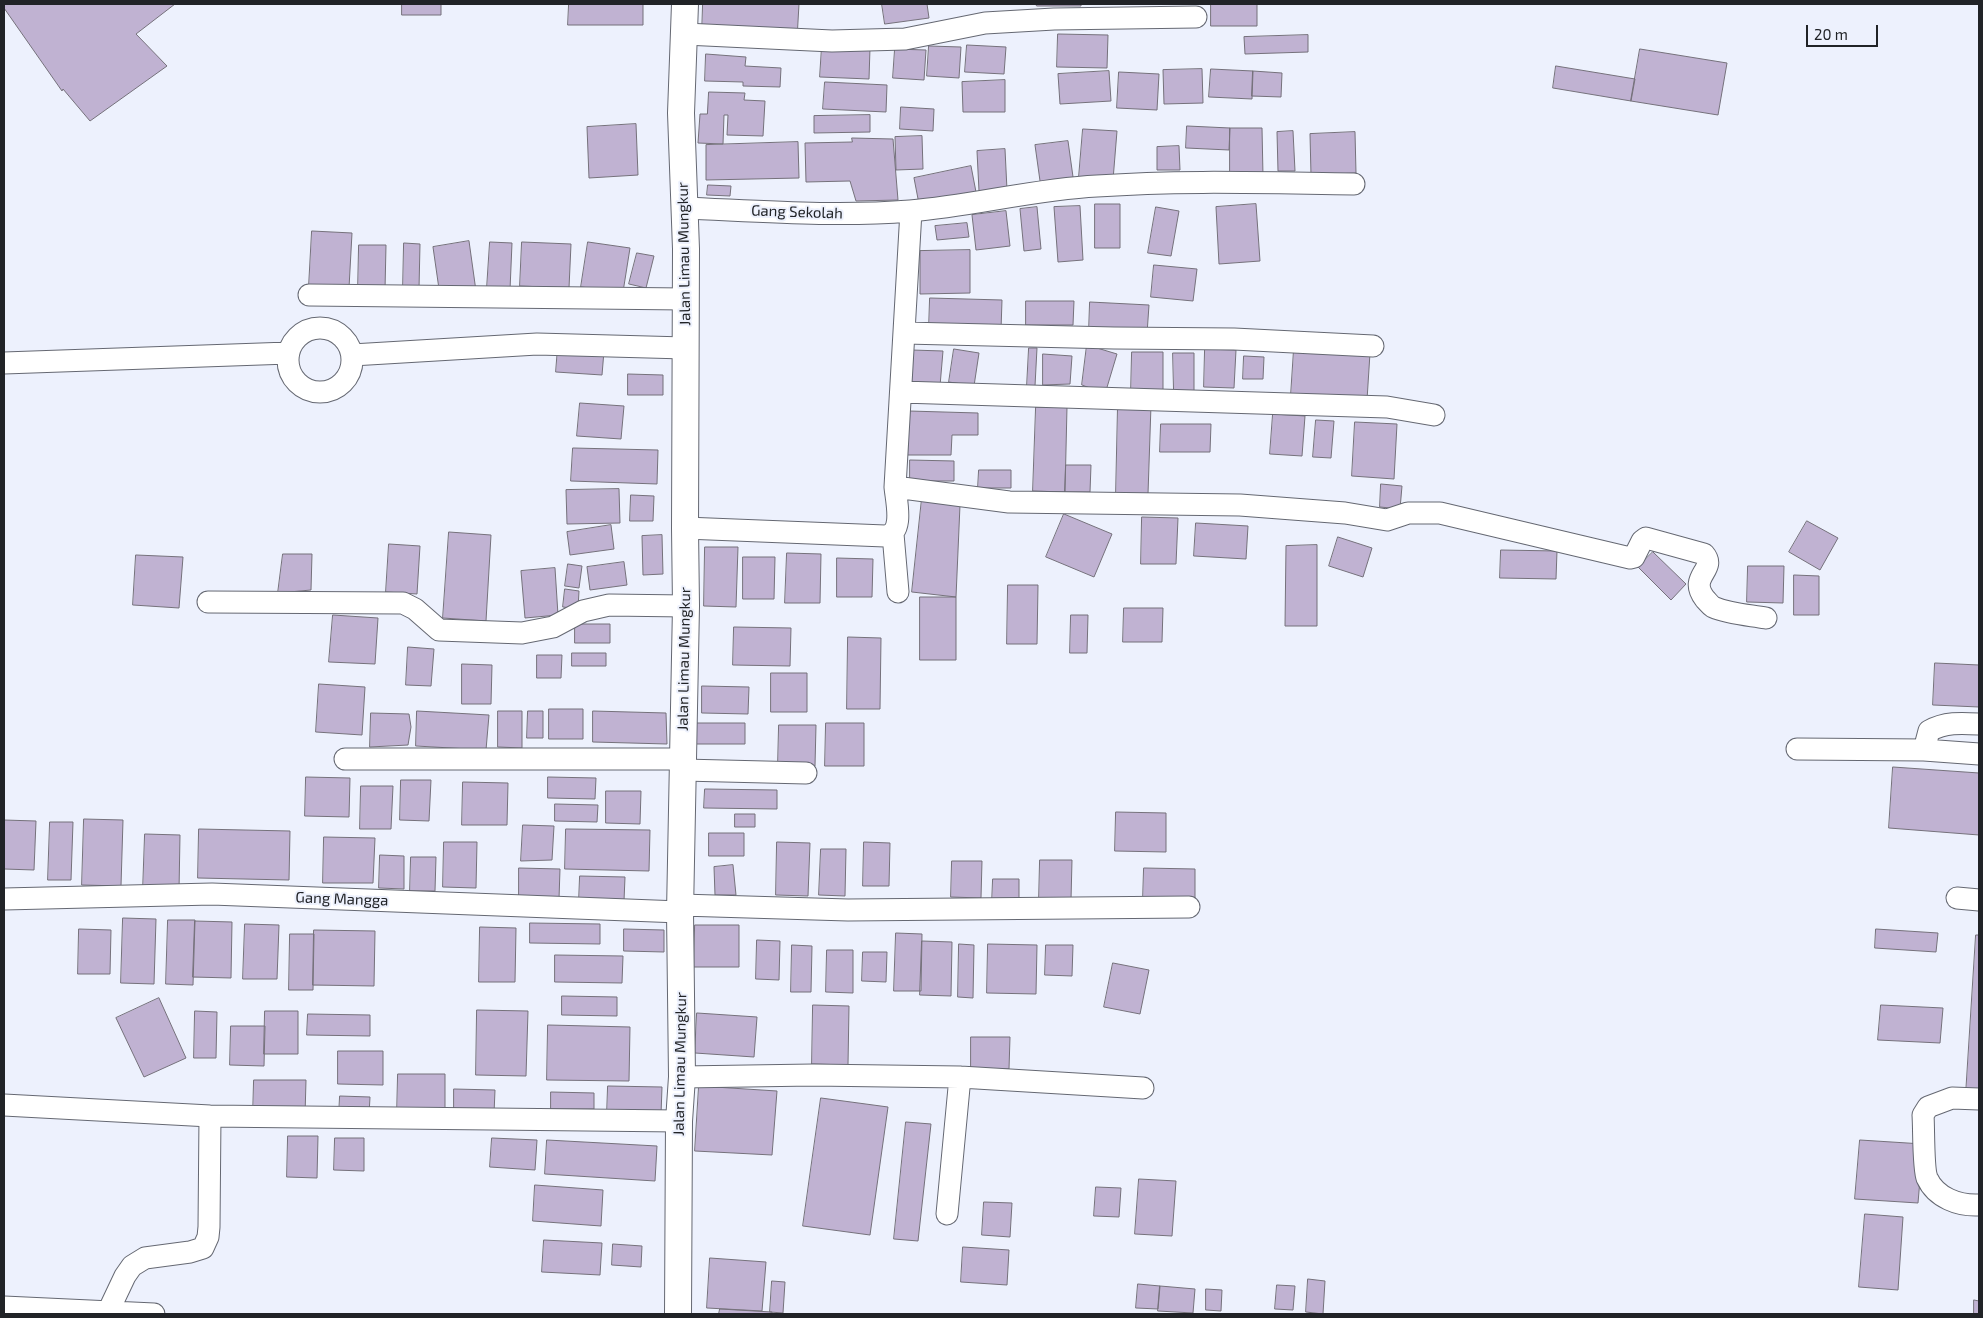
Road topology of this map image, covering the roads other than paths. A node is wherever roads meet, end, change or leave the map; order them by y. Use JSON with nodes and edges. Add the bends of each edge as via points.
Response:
{"nodes":[{"id":1,"x":685,"y":4,"type":"edge"},
{"id":2,"x":1196,"y":17,"type":"dead end"},
{"id":3,"x":685,"y":34,"type":"junction"},
{"id":4,"x":1354,"y":184,"type":"dead end"},
{"id":5,"x":683,"y":208,"type":"junction"},
{"id":6,"x":911,"y":211,"type":"junction"},
{"id":7,"x":309,"y":295,"type":"dead end"},
{"id":8,"x":685,"y":299,"type":"junction"},
{"id":9,"x":905,"y":333,"type":"junction"},
{"id":10,"x":1372,"y":346,"type":"dead end"},
{"id":11,"x":685,"y":348,"type":"junction"},
{"id":12,"x":289,"y":353,"type":"junction"},
{"id":13,"x":352,"y":355,"type":"junction"},
{"id":14,"x":4,"y":363,"type":"edge"},
{"id":15,"x":901,"y":392,"type":"junction"},
{"id":16,"x":1434,"y":415,"type":"dead end"},
{"id":17,"x":895,"y":487,"type":"junction"},
{"id":18,"x":685,"y":528,"type":"junction"},
{"id":19,"x":893,"y":534,"type":"junction"},
{"id":20,"x":898,"y":592,"type":"dead end"},
{"id":21,"x":208,"y":602,"type":"dead end"},
{"id":22,"x":686,"y":606,"type":"junction"},
{"id":23,"x":1766,"y":618,"type":"dead end"},
{"id":24,"x":1979,"y":724,"type":"edge"},
{"id":25,"x":1796,"y":749,"type":"dead end"},
{"id":26,"x":1924,"y":750,"type":"junction"},
{"id":27,"x":1979,"y":754,"type":"edge"},
{"id":28,"x":344,"y":759,"type":"dead end"},
{"id":29,"x":683,"y":764,"type":"junction"},
{"id":30,"x":806,"y":773,"type":"dead end"},
{"id":31,"x":1957,"y":898,"type":"dead end"},
{"id":32,"x":4,"y":899,"type":"edge"},
{"id":33,"x":1979,"y":900,"type":"edge"},
{"id":34,"x":1189,"y":907,"type":"dead end"},
{"id":35,"x":680,"y":909,"type":"junction"},
{"id":36,"x":682,"y":1077,"type":"junction"},
{"id":37,"x":960,"y":1077,"type":"junction"},
{"id":38,"x":1143,"y":1088,"type":"dead end"},
{"id":39,"x":1979,"y":1099,"type":"edge"},
{"id":40,"x":4,"y":1105,"type":"edge"},
{"id":41,"x":210,"y":1116,"type":"junction"},
{"id":42,"x":679,"y":1121,"type":"junction"},
{"id":43,"x":1979,"y":1205,"type":"edge"},
{"id":44,"x":947,"y":1214,"type":"dead end"},
{"id":45,"x":4,"y":1307,"type":"edge"},
{"id":46,"x":107,"y":1313,"type":"edge"},
{"id":47,"x":154,"y":1314,"type":"edge"},
{"id":48,"x":678,"y":1314,"type":"edge"}],
"edges":[{"from":1,"to":3,"type":"street","name":"Jalan Limau Mungkur"},
{"from":2,"to":3,"type":"street","via":[[985,23],[905,39],[832,40]]},
{"from":3,"to":5,"type":"street","name":"Jalan Limau Mungkur","via":[[681,114]]},
{"from":4,"to":6,"type":"street","name":"Gang Sekolah","via":[[1178,182],[1096,186],[1032,192],[986,202]]},
{"from":5,"to":6,"type":"street","name":"Gang Sekolah","via":[[836,214]]},
{"from":5,"to":8,"type":"street","name":"Jalan Limau Mungkur"},
{"from":6,"to":9,"type":"street"},
{"from":7,"to":8,"type":"street"},
{"from":8,"to":11,"type":"street","name":"Jalan Limau Mungkur"},
{"from":9,"to":10,"type":"street","via":[[1234,339]]},
{"from":9,"to":15,"type":"street"},
{"from":11,"to":13,"type":"street","via":[[537,344]]},
{"from":11,"to":18,"type":"street","name":"Jalan Limau Mungkur"},
{"from":12,"to":13,"type":"street","via":[[301,335],[321,328],[342,336]]},
{"from":12,"to":13,"type":"street","via":[[295,380],[308,390],[319,392],[340,385],[352,367]]},
{"from":12,"to":14,"type":"street"},
{"from":15,"to":16,"type":"street","via":[[1386,407]]},
{"from":15,"to":17,"type":"street"},
{"from":17,"to":19,"type":"street","via":[[897,519]]},
{"from":17,"to":23,"type":"street","via":[[1009,502],[1253,506],[1345,513],[1386,520],[1408,513],[1440,513],[1630,558],[1646,538],[1704,554],[1709,564],[1699,581],[1700,593],[1711,606]]},
{"from":18,"to":19,"type":"street"},
{"from":18,"to":22,"type":"street","name":"Jalan Limau Mungkur"},
{"from":19,"to":20,"type":"street"},
{"from":21,"to":22,"type":"street","via":[[403,603],[439,630],[522,634],[553,627],[583,611],[609,605]]},
{"from":22,"to":29,"type":"street","name":"Jalan Limau Mungkur"},
{"from":24,"to":26,"type":"street","via":[[1937,726],[1929,731]]},
{"from":25,"to":26,"type":"street"},
{"from":26,"to":27,"type":"street"},
{"from":28,"to":29,"type":"street"},
{"from":29,"to":30,"type":"street"},
{"from":29,"to":35,"type":"street","name":"Jalan Limau Mungkur"},
{"from":31,"to":33,"type":"street"},
{"from":32,"to":35,"type":"street","name":"Gang Mangga","via":[[212,894]]},
{"from":34,"to":35,"type":"street","name":"Gang Mangga"},
{"from":35,"to":36,"type":"street","name":"Jalan Limau Mungkur"},
{"from":36,"to":37,"type":"street"},
{"from":36,"to":42,"type":"street","name":"Jalan Limau Mungkur"},
{"from":37,"to":38,"type":"street"},
{"from":37,"to":44,"type":"street"},
{"from":39,"to":43,"type":"street","via":[[1952,1098],[1928,1107],[1923,1115],[1926,1177],[1936,1191],[1952,1202]]},
{"from":40,"to":41,"type":"street"},
{"from":41,"to":42,"type":"street"},
{"from":41,"to":46,"type":"street","via":[[209,1227],[203,1248],[145,1258],[132,1266]]},
{"from":42,"to":48,"type":"street","name":"Jalan Limau Mungkur"},
{"from":45,"to":46,"type":"street"},
{"from":46,"to":47,"type":"street"}]}
